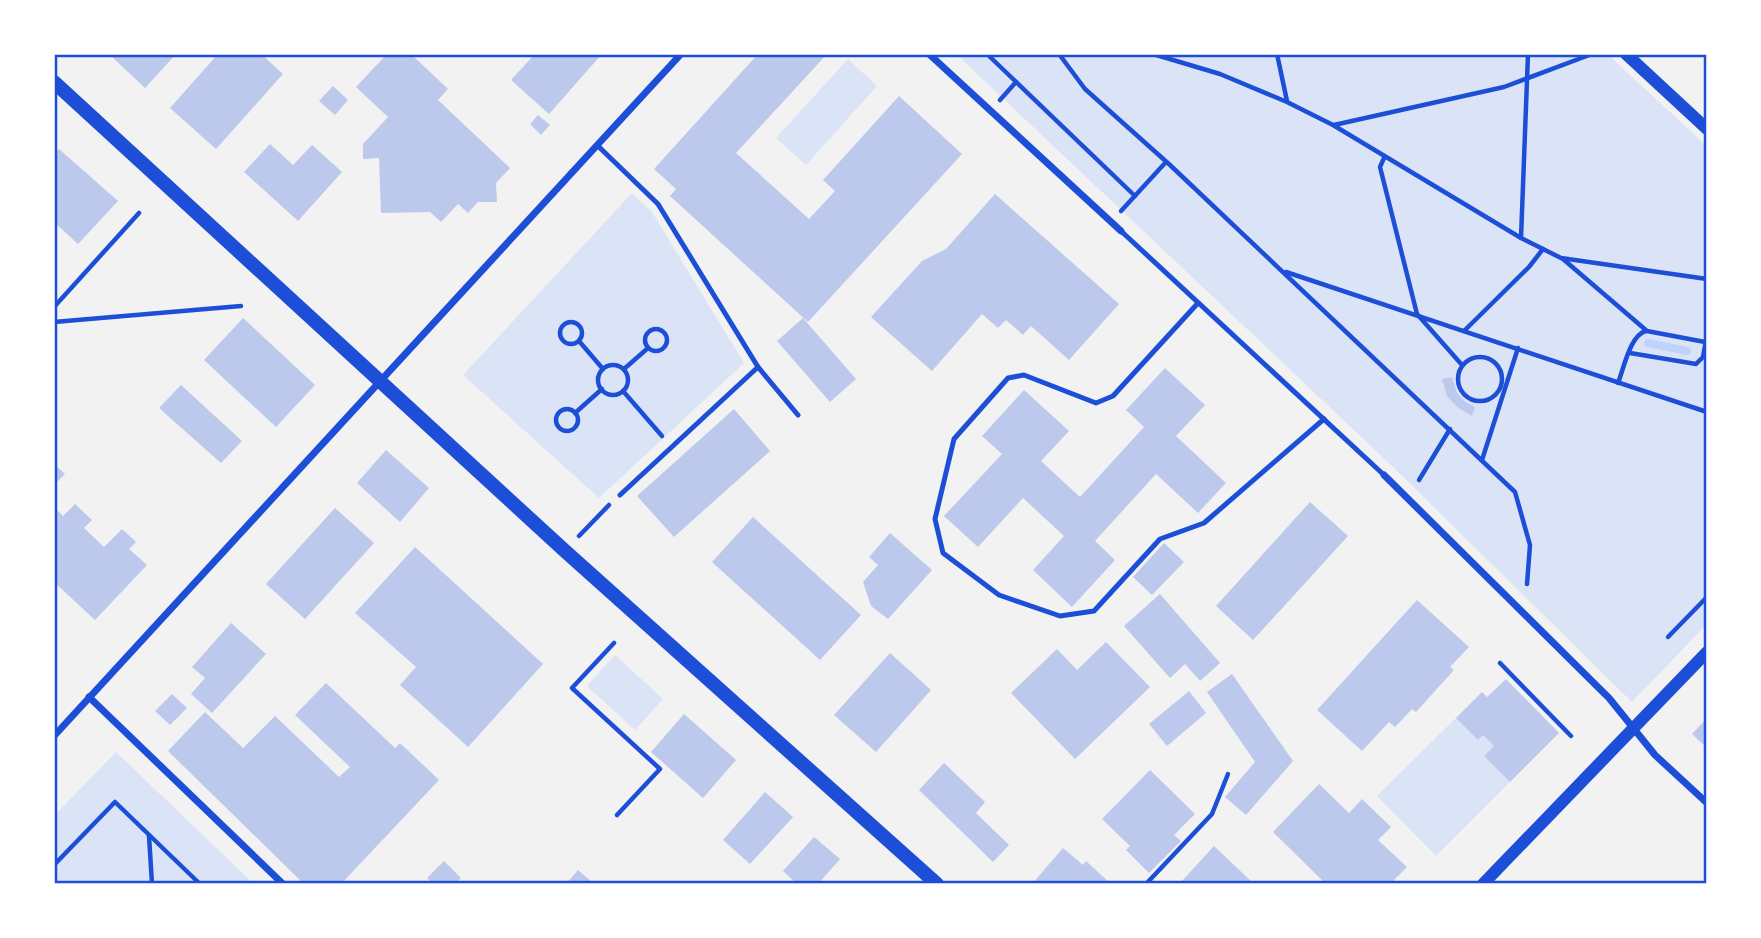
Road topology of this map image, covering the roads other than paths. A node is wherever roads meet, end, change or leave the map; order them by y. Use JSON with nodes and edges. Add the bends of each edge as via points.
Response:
{"nodes":[{"id":1,"x":681,"y":54,"type":"edge"},
{"id":2,"x":929,"y":54,"type":"edge"},
{"id":3,"x":1626,"y":54,"type":"edge"},
{"id":4,"x":54,"y":82,"type":"edge"},
{"id":5,"x":1707,"y":129,"type":"edge"},
{"id":6,"x":597,"y":145,"type":"junction"},
{"id":7,"x":1121,"y":231,"type":"joint"},
{"id":8,"x":1198,"y":303,"type":"junction"},
{"id":9,"x":758,"y":367,"type":"junction"},
{"id":10,"x":381,"y":381,"type":"junction"},
{"id":11,"x":798,"y":415,"type":"dead end"},
{"id":12,"x":1324,"y":419,"type":"junction"},
{"id":13,"x":1384,"y":475,"type":"joint"},
{"id":14,"x":620,"y":495,"type":"dead end"},
{"id":15,"x":1707,"y":652,"type":"edge"},
{"id":16,"x":89,"y":697,"type":"junction"},
{"id":17,"x":1633,"y":730,"type":"junction"},
{"id":18,"x":54,"y":736,"type":"edge"},
{"id":19,"x":1707,"y":803,"type":"edge"},
{"id":20,"x":283,"y":884,"type":"edge"},
{"id":21,"x":937,"y":884,"type":"edge"},
{"id":22,"x":1483,"y":884,"type":"edge"}],
"edges":[{"from":1,"to":6,"type":"street"},
{"from":2,"to":7,"type":"street"},
{"from":3,"to":5,"type":"street"},
{"from":4,"to":10,"type":"main road"},
{"from":6,"to":9,"type":"lane","via":[[658,204]]},
{"from":6,"to":10,"type":"street"},
{"from":7,"to":8,"type":"lane"},
{"from":8,"to":12,"type":"lane"},
{"from":8,"to":12,"type":"lane","via":[[1114,396],[1097,404],[1024,376],[1007,377],[954,439],[934,519],[943,553],[999,595],[1060,616],[1094,611],[1160,539],[1204,523]]},
{"from":9,"to":11,"type":"lane"},
{"from":9,"to":14,"type":"lane"},
{"from":10,"to":16,"type":"street"},
{"from":10,"to":21,"type":"main road"},
{"from":12,"to":13,"type":"lane"},
{"from":13,"to":17,"type":"street","via":[[1609,698]]},
{"from":15,"to":17,"type":"street"},
{"from":16,"to":18,"type":"street"},
{"from":16,"to":20,"type":"street"},
{"from":17,"to":19,"type":"street"},
{"from":17,"to":22,"type":"street"}]}
